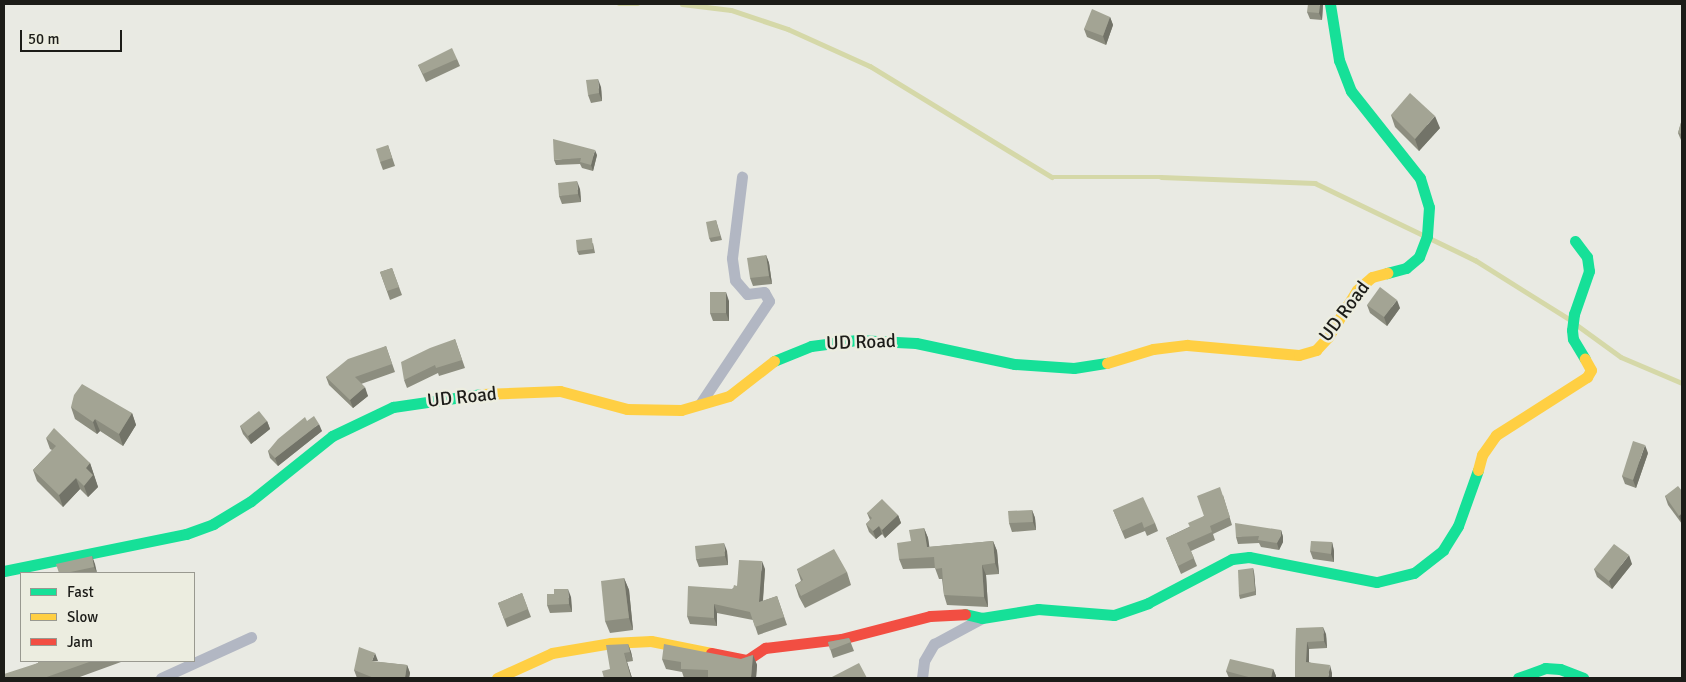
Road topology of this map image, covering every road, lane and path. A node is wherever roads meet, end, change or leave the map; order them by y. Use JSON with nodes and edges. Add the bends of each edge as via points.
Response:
{"nodes":[{"id":1,"x":1330,"y":4,"type":"edge"},
{"id":2,"x":742,"y":177,"type":"dead end"},
{"id":3,"x":1575,"y":241,"type":"dead end"},
{"id":4,"x":699,"y":406,"type":"junction"},
{"id":5,"x":4,"y":570,"type":"edge"},
{"id":6,"x":982,"y":618,"type":"junction"},
{"id":7,"x":251,"y":637,"type":"dead end"},
{"id":8,"x":161,"y":678,"type":"edge"},
{"id":9,"x":497,"y":678,"type":"edge"},
{"id":10,"x":922,"y":678,"type":"edge"},
{"id":11,"x":1518,"y":678,"type":"edge"},
{"id":12,"x":1583,"y":678,"type":"edge"}],
"edges":[{"from":1,"to":4,"type":"main road","name":"UD Road","via":[[1339,60],[1351,91],[1420,178],[1429,207],[1427,236],[1419,257],[1406,268],[1372,277],[1362,286],[1316,350],[1300,355],[1187,345],[1153,349],[1099,365],[1074,368],[1014,364],[889,340],[837,342],[811,346],[774,361],[729,396]]},
{"from":2,"to":4,"type":"street","via":[[732,258],[735,280],[747,294],[764,292],[769,301]]},
{"from":3,"to":6,"type":"main road","via":[[1587,257],[1589,271],[1574,314],[1573,339],[1591,370],[1587,377],[1496,435],[1482,455],[1471,496],[1458,526],[1443,550],[1414,573],[1377,582],[1249,557],[1232,559],[1131,611],[1114,615],[1038,609]]},
{"from":4,"to":5,"type":"main road","name":"UD Road","via":[[681,410],[626,409],[560,391],[463,395],[393,407],[332,436],[251,501],[213,524],[177,536]]},
{"from":6,"to":9,"type":"main road","via":[[970,614],[930,616],[841,639],[765,648],[747,660],[651,641],[595,644],[552,653]]},
{"from":6,"to":10,"type":"street","via":[[934,644],[924,660]]},
{"from":7,"to":8,"type":"street"},
{"from":11,"to":12,"type":"main road","via":[[1545,668],[1560,669]]}]}
